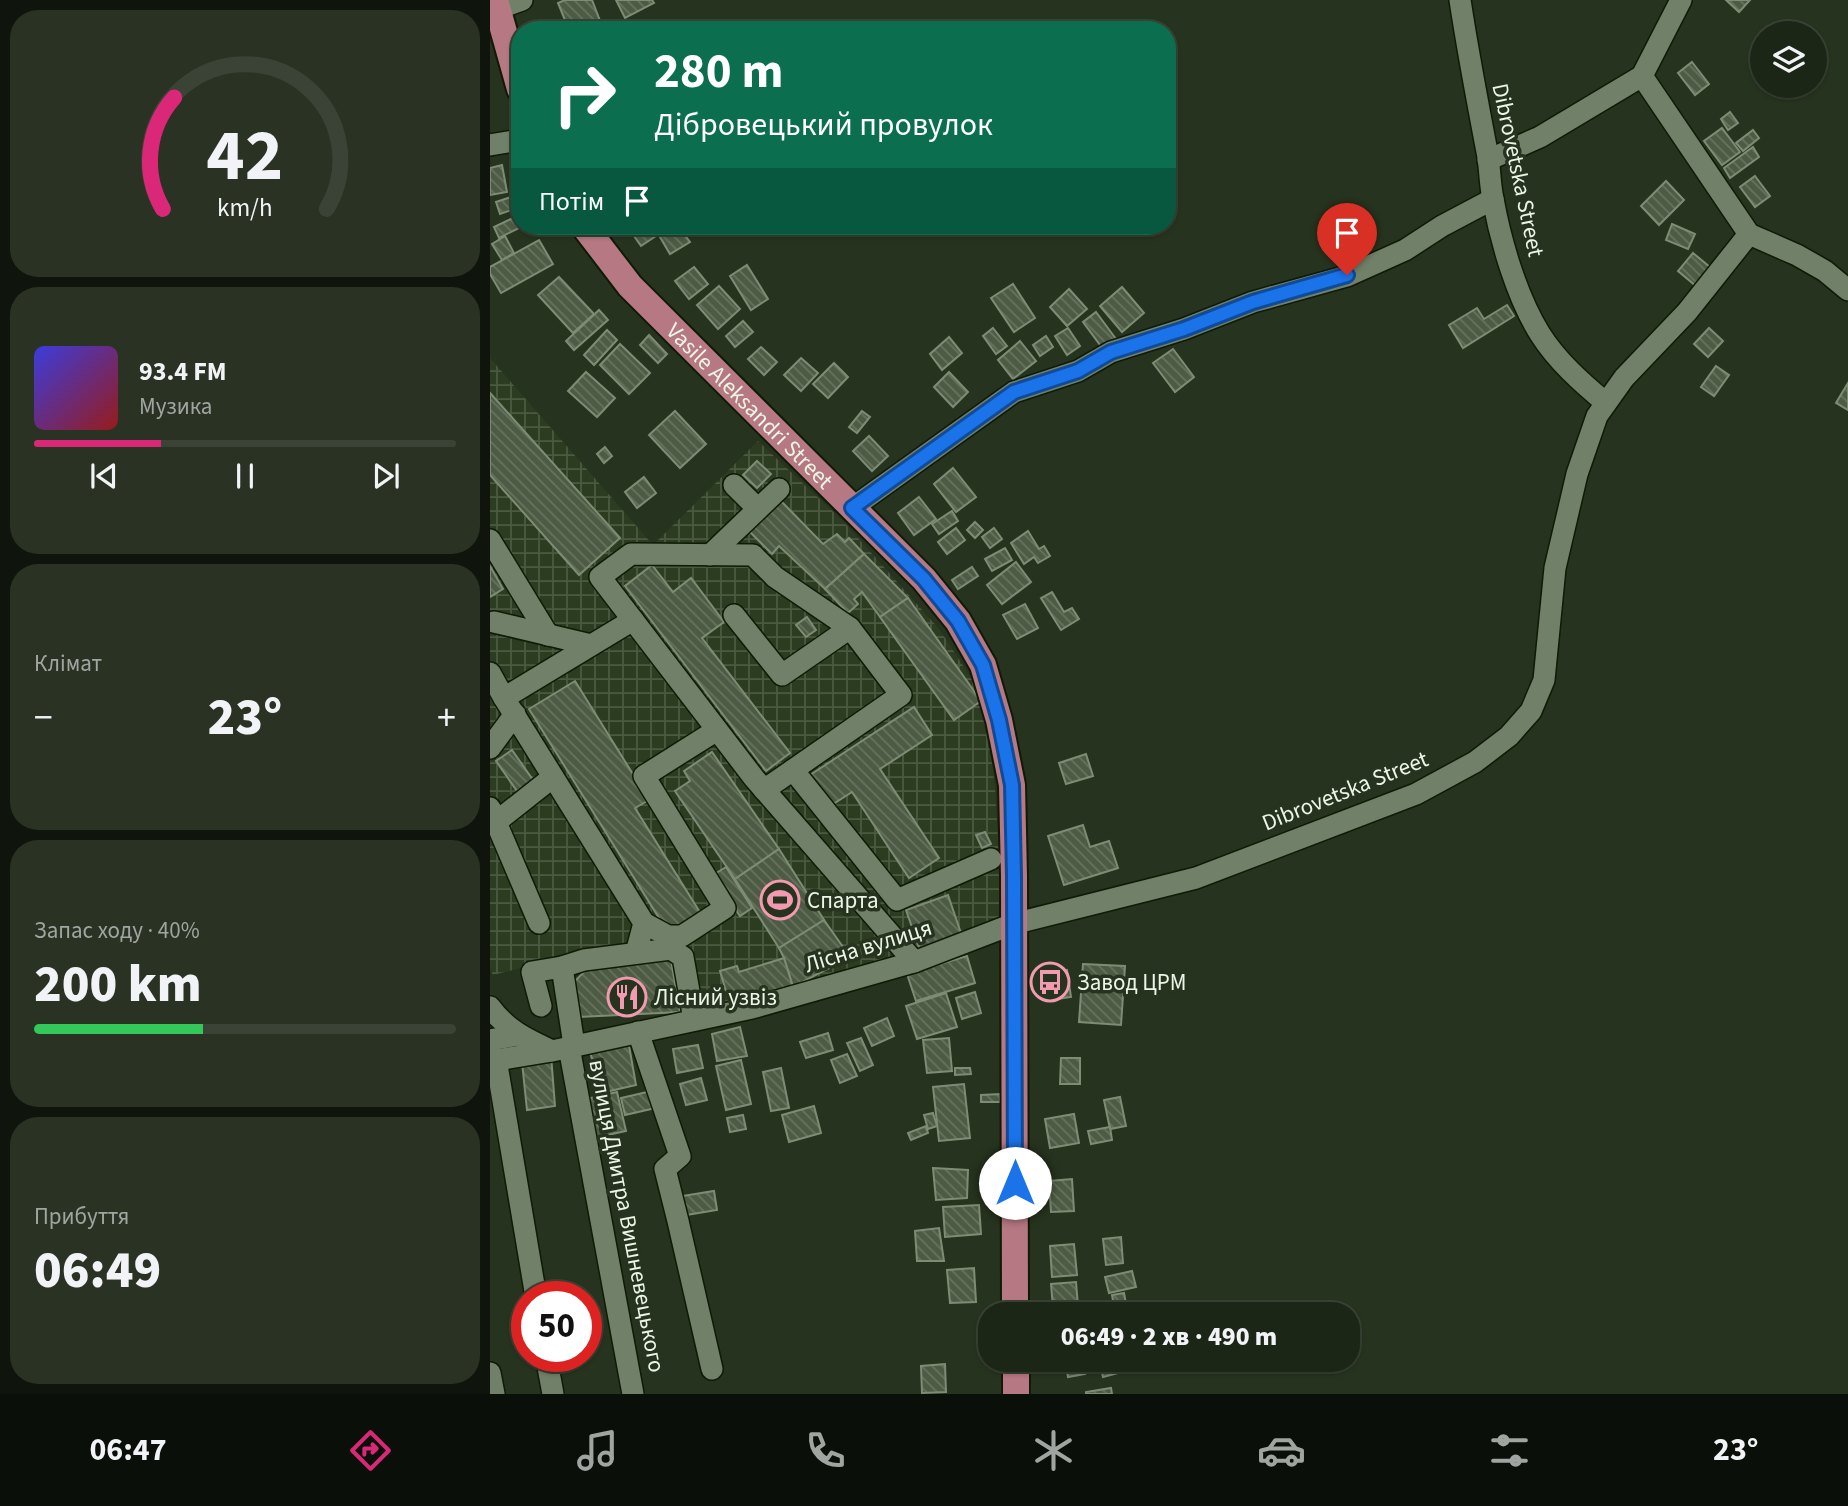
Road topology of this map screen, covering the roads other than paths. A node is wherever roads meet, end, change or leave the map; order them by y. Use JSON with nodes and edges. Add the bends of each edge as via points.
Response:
{"nodes":[{"id":1,"x":1460,"y":0,"type":"edge"},
{"id":2,"x":1681,"y":0,"type":"edge"},
{"id":3,"x":505,"y":3,"type":"edge"},
{"id":4,"x":511,"y":37,"type":"edge"},
{"id":5,"x":1642,"y":76,"type":"junction"},
{"id":6,"x":511,"y":142,"type":"edge"},
{"id":7,"x":490,"y":145,"type":"edge"},
{"id":8,"x":1488,"y":160,"type":"junction"},
{"id":9,"x":1493,"y":199,"type":"junction"},
{"id":10,"x":1749,"y":233,"type":"junction"},
{"id":11,"x":590,"y":235,"type":"edge"},
{"id":12,"x":1848,"y":289,"type":"edge"},
{"id":13,"x":1606,"y":403,"type":"junction"},
{"id":14,"x":734,"y":485,"type":"dead end"},
{"id":15,"x":779,"y":489,"type":"dead end"},
{"id":16,"x":852,"y":508,"type":"junction"},
{"id":17,"x":758,"y":509,"type":"junction"},
{"id":18,"x":490,"y":540,"type":"edge"},
{"id":19,"x":710,"y":555,"type":"junction"},
{"id":20,"x":734,"y":615,"type":"dead end"},
{"id":21,"x":632,"y":620,"type":"junction"},
{"id":22,"x":494,"y":622,"type":"dead end"},
{"id":23,"x":850,"y":628,"type":"junction"},
{"id":24,"x":548,"y":635,"type":"junction"},
{"id":25,"x":591,"y":645,"type":"junction"},
{"id":26,"x":490,"y":673,"type":"edge"},
{"id":27,"x":509,"y":706,"type":"junction"},
{"id":28,"x":717,"y":730,"type":"junction"},
{"id":29,"x":490,"y":748,"type":"edge"},
{"id":30,"x":793,"y":770,"type":"junction"},
{"id":31,"x":553,"y":777,"type":"junction"},
{"id":32,"x":764,"y":790,"type":"junction"},
{"id":33,"x":493,"y":815,"type":"edge"},
{"id":34,"x":991,"y":859,"type":"dead end"},
{"id":35,"x":539,"y":923,"type":"dead end"},
{"id":36,"x":644,"y":923,"type":"junction"},
{"id":37,"x":1013,"y":924,"type":"junction"},
{"id":38,"x":636,"y":953,"type":"junction"},
{"id":39,"x":914,"y":962,"type":"junction"},
{"id":40,"x":562,"y":967,"type":"junction"},
{"id":41,"x":541,"y":1006,"type":"dead end"},
{"id":42,"x":490,"y":1007,"type":"edge"},
{"id":43,"x":694,"y":1020,"type":"junction"},
{"id":44,"x":638,"y":1032,"type":"junction"},
{"id":45,"x":519,"y":1035,"type":"junction"},
{"id":46,"x":565,"y":1048,"type":"junction"},
{"id":47,"x":492,"y":1054,"type":"edge"},
{"id":48,"x":533,"y":1281,"type":"edge"},
{"id":49,"x":1016,"y":1302,"type":"edge"},
{"id":50,"x":712,"y":1369,"type":"dead end"},
{"id":51,"x":549,"y":1372,"type":"edge"},
{"id":52,"x":1016,"y":1372,"type":"edge"},
{"id":53,"x":490,"y":1373,"type":"edge"},
{"id":54,"x":494,"y":1394,"type":"edge"},
{"id":55,"x":554,"y":1394,"type":"edge"},
{"id":56,"x":633,"y":1394,"type":"edge"},
{"id":57,"x":1016,"y":1394,"type":"edge"}],
"edges":[{"from":1,"to":8,"type":"street","name":"Dibrovetska Street"},
{"from":2,"to":5,"type":"street"},
{"from":3,"to":4,"type":"main road"},
{"from":5,"to":8,"type":"street","via":[[1540,136]]},
{"from":5,"to":10,"type":"street"},
{"from":6,"to":7,"type":"street"},
{"from":8,"to":9,"type":"street","name":"Dibrovetska Street"},
{"from":9,"to":13,"type":"street","name":"Dibrovetska Street","via":[[1515,283],[1540,334],[1554,354]]},
{"from":9,"to":16,"type":"street","via":[[1405,250],[1347,275],[1253,302],[1014,392]]},
{"from":10,"to":12,"type":"street","via":[[1825,271]]},
{"from":10,"to":13,"type":"street","name":"Dibrovetska Street"},
{"from":11,"to":16,"type":"main road","name":"Vasile Aleksandri Street","via":[[630,286]]},
{"from":13,"to":37,"type":"street","name":"Dibrovetska Street","via":[[1577,474],[1555,568],[1544,680],[1531,711],[1509,737],[1475,762],[1416,794],[1196,878]]},
{"from":14,"to":17,"type":"street"},
{"from":15,"to":17,"type":"street"},
{"from":16,"to":37,"type":"main road","name":"Vasile Aleksandri Street","via":[[924,579],[958,621],[983,665],[1012,785]]},
{"from":17,"to":19,"type":"street"},
{"from":18,"to":24,"type":"street"},
{"from":19,"to":21,"type":"street","via":[[631,554],[600,577]]},
{"from":19,"to":23,"type":"street","via":[[753,555],[775,577]]},
{"from":20,"to":23,"type":"street","via":[[782,676]]},
{"from":21,"to":25,"type":"street"},
{"from":21,"to":28,"type":"street"},
{"from":22,"to":24,"type":"street"},
{"from":23,"to":30,"type":"street","via":[[901,695]]},
{"from":24,"to":25,"type":"street"},
{"from":25,"to":27,"type":"street"},
{"from":26,"to":27,"type":"street"},
{"from":27,"to":29,"type":"street"},
{"from":27,"to":31,"type":"street"},
{"from":28,"to":32,"type":"street"},
{"from":28,"to":36,"type":"street","via":[[644,776],[725,908],[682,936],[668,936]]},
{"from":30,"to":32,"type":"street"},
{"from":30,"to":34,"type":"street","via":[[897,900]]},
{"from":31,"to":33,"type":"street"},
{"from":31,"to":36,"type":"street"},
{"from":32,"to":39,"type":"street"},
{"from":33,"to":35,"type":"street"},
{"from":36,"to":38,"type":"street"},
{"from":37,"to":39,"type":"street","name":"Лісна вулиця"},
{"from":37,"to":49,"type":"main road","name":"Vasile Aleksandri Street"},
{"from":38,"to":40,"type":"street"},
{"from":38,"to":43,"type":"street","via":[[671,949],[683,957]]},
{"from":39,"to":43,"type":"street","name":"Лісна вулиця"},
{"from":40,"to":41,"type":"street","via":[[532,972]]},
{"from":40,"to":46,"type":"street","name":"вулиця Дмитра Вишневецького"},
{"from":42,"to":45,"type":"street"},
{"from":43,"to":44,"type":"street","name":"Лісна вулиця"},
{"from":44,"to":46,"type":"street","name":"Лісна вулиця"},
{"from":44,"to":50,"type":"street","via":[[680,1156],[665,1169]]},
{"from":45,"to":46,"type":"street"},
{"from":45,"to":47,"type":"street"},
{"from":46,"to":47,"type":"street","name":"Лісна вулиця"},
{"from":46,"to":56,"type":"street","name":"вулиця Дмитра Вишневецького"},
{"from":47,"to":48,"type":"street"},
{"from":51,"to":55,"type":"street"},
{"from":52,"to":57,"type":"main road"},
{"from":53,"to":54,"type":"street"}]}
